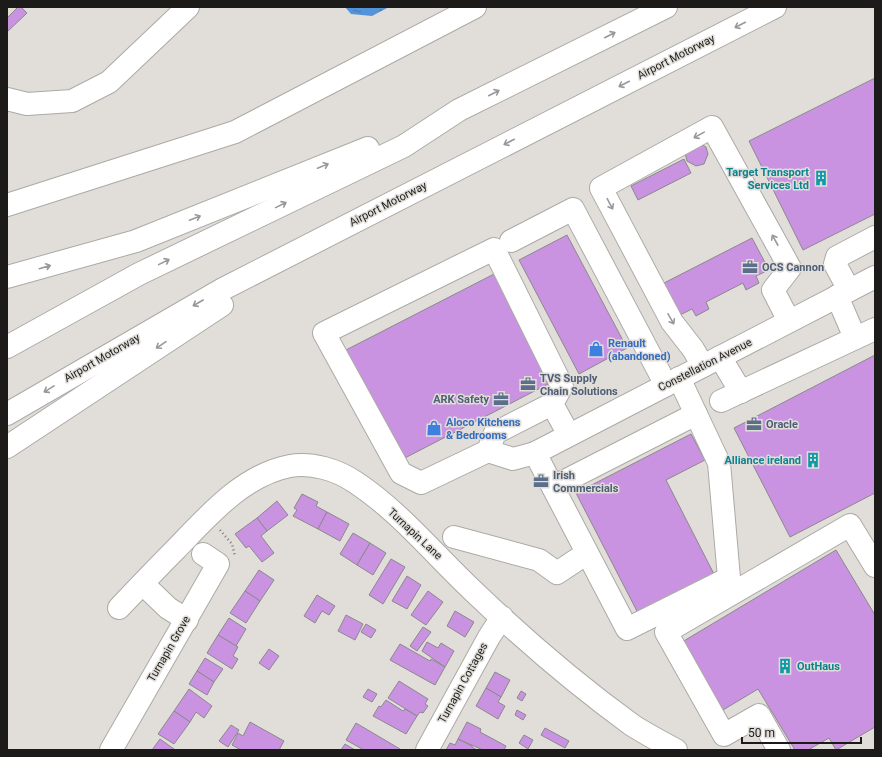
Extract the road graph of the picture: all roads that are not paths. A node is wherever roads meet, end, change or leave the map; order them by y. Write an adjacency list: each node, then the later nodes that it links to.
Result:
1 (188, 7): 5 (main road)
2 (475, 7): 8 (main road)
3 (666, 7): 6 (main road, one-way to 3)
4 (775, 7): 7 (main road, Airport Motorway, one-way to 7)
5 (7, 99)
6 (459, 110): 11 (main road, one-way to 6); 12 (main road, one-way to 6)
7 (419, 188): 25 (main road, Airport Motorway, one-way to 25); 27 (main road, one-way to 27)
8 (7, 205)
9 (875, 237): 14 (main road)
10 (511, 241): 21 (main road)
11 (139, 274): 17 (main road); 19 (main road)
12 (7, 277)
13 (875, 277): 14 (main road, Constellation Avenue)
14 (843, 293): 15 (main road, Constellation Avenue); 18 (main road)
15 (789, 321): 20 (main road, Constellation Avenue); 20 (main road, one-way to 20)
16 (875, 329): 18 (main road)
17 (7, 331)
18 (855, 338): 22 (main road)
19 (7, 347)
20 (711, 362): 21 (main road, Constellation Avenue); 22 (main road)
21 (673, 381): 26 (main road); 28 (main road, Constellation Avenue)
22 (741, 392): 23 (main road)
23 (721, 401)
24 (552, 404): 28 (main road); 30 (main road); 30 (main road)
25 (7, 414)
26 (696, 414): 33 (main road); 35 (main road)
27 (44, 424): 29 (main road); 32 (main road)
28 (569, 436): 31 (main road, Constellation Avenue)
29 (7, 447)
30 (488, 451): 31 (main road, Constellation Avenue)
31 (535, 453): 33 (main road)
32 (7, 456)
33 (553, 487): 35 (main road)
34 (454, 537): 35 (main road)
35 (588, 553)
36 (210, 559): 41 (main road, Turnapin Grove)
37 (875, 566): 45 (main road)
38 (143, 584): 39 (main road, Turnapin Lane); 40 (main road, Turnapin Lane); 41 (main road)
39 (119, 608)
40 (502, 618): 43 (main road, Turnapin Cottages); 44 (main road, Turnapin Lane)
41 (187, 620): 42 (main road, Turnapin Grove)
42 (111, 750)
43 (427, 750)
44 (676, 750)
45 (779, 750)

